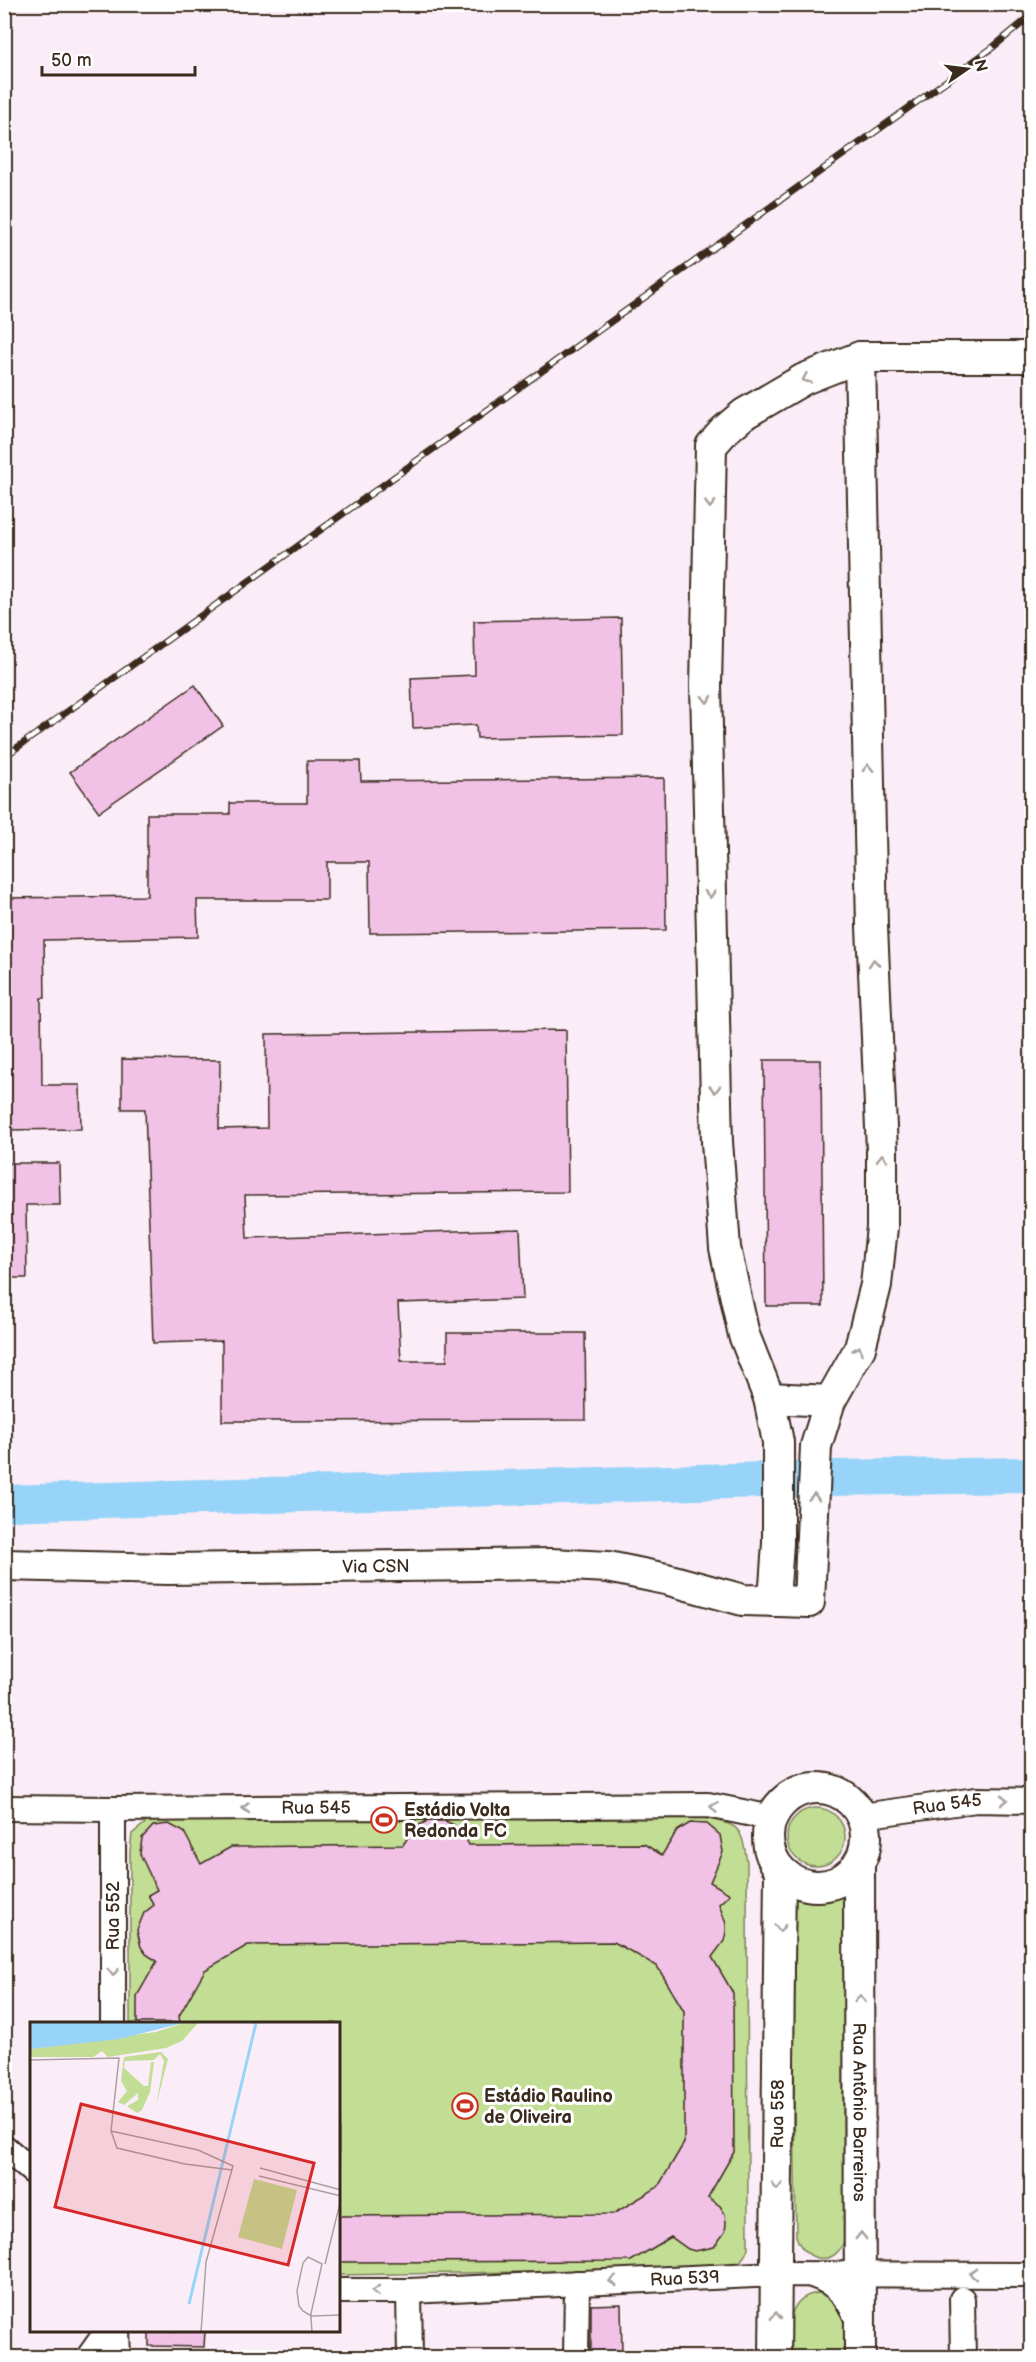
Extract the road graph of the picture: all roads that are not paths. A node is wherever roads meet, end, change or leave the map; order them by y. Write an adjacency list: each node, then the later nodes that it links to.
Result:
1 (860, 357): 2 (street); 3 (street, one-way to 3); 4 (street, one-way to 1)
2 (1032, 357)
3 (769, 1398): 4 (street); 6 (street)
4 (830, 1401): 6 (street, Via CSN, one-way to 4)
5 (4, 1565): 6 (street, Via CSN)
6 (774, 1601)
7 (1032, 1801): 10 (street, Rua 545, one-way to 7)
8 (4, 1808): 9 (street, Rua 545)
9 (113, 1809): 11 (street, Rua 545, one-way to 9); 14 (street, Rua 552, one-way to 14)
10 (862, 1816): 11 (street); 12 (street)
11 (772, 1818): 13 (street)
12 (859, 1864): 13 (street); 17 (street, Rua Antônio Barreiros, one-way to 12)
13 (780, 1870): 18 (street, Rua 558, one-way to 18)
14 (113, 2022)
15 (4, 2147): 16 (street)
16 (30, 2169)
17 (861, 2273): 19 (street, Rua 539); 20 (street, Rua 539, one-way to 17); 25 (street, Rua Antônio Barreiros)
18 (776, 2274): 19 (street, Rua 539); 21 (street, Rua 539, one-way to 21); 32 (street, Rua 558, one-way to 18)
19 (807, 2274): 25 (street)
20 (1032, 2275)
21 (577, 2283): 23 (street, Rua 539); 31 (street)
22 (340, 2291): 23 (street, Rua 539, one-way to 22)
23 (409, 2291): 30 (street)
24 (962, 2299): 34 (street)
25 (861, 2328): 33 (street, Rua Antônio Barreiros)
26 (107, 2332): 28 (street)
27 (117, 2332): 29 (street)
28 (88, 2358)
29 (118, 2358)
30 (410, 2358)
31 (576, 2358)
32 (775, 2358)
33 (860, 2358)
34 (963, 2358)

